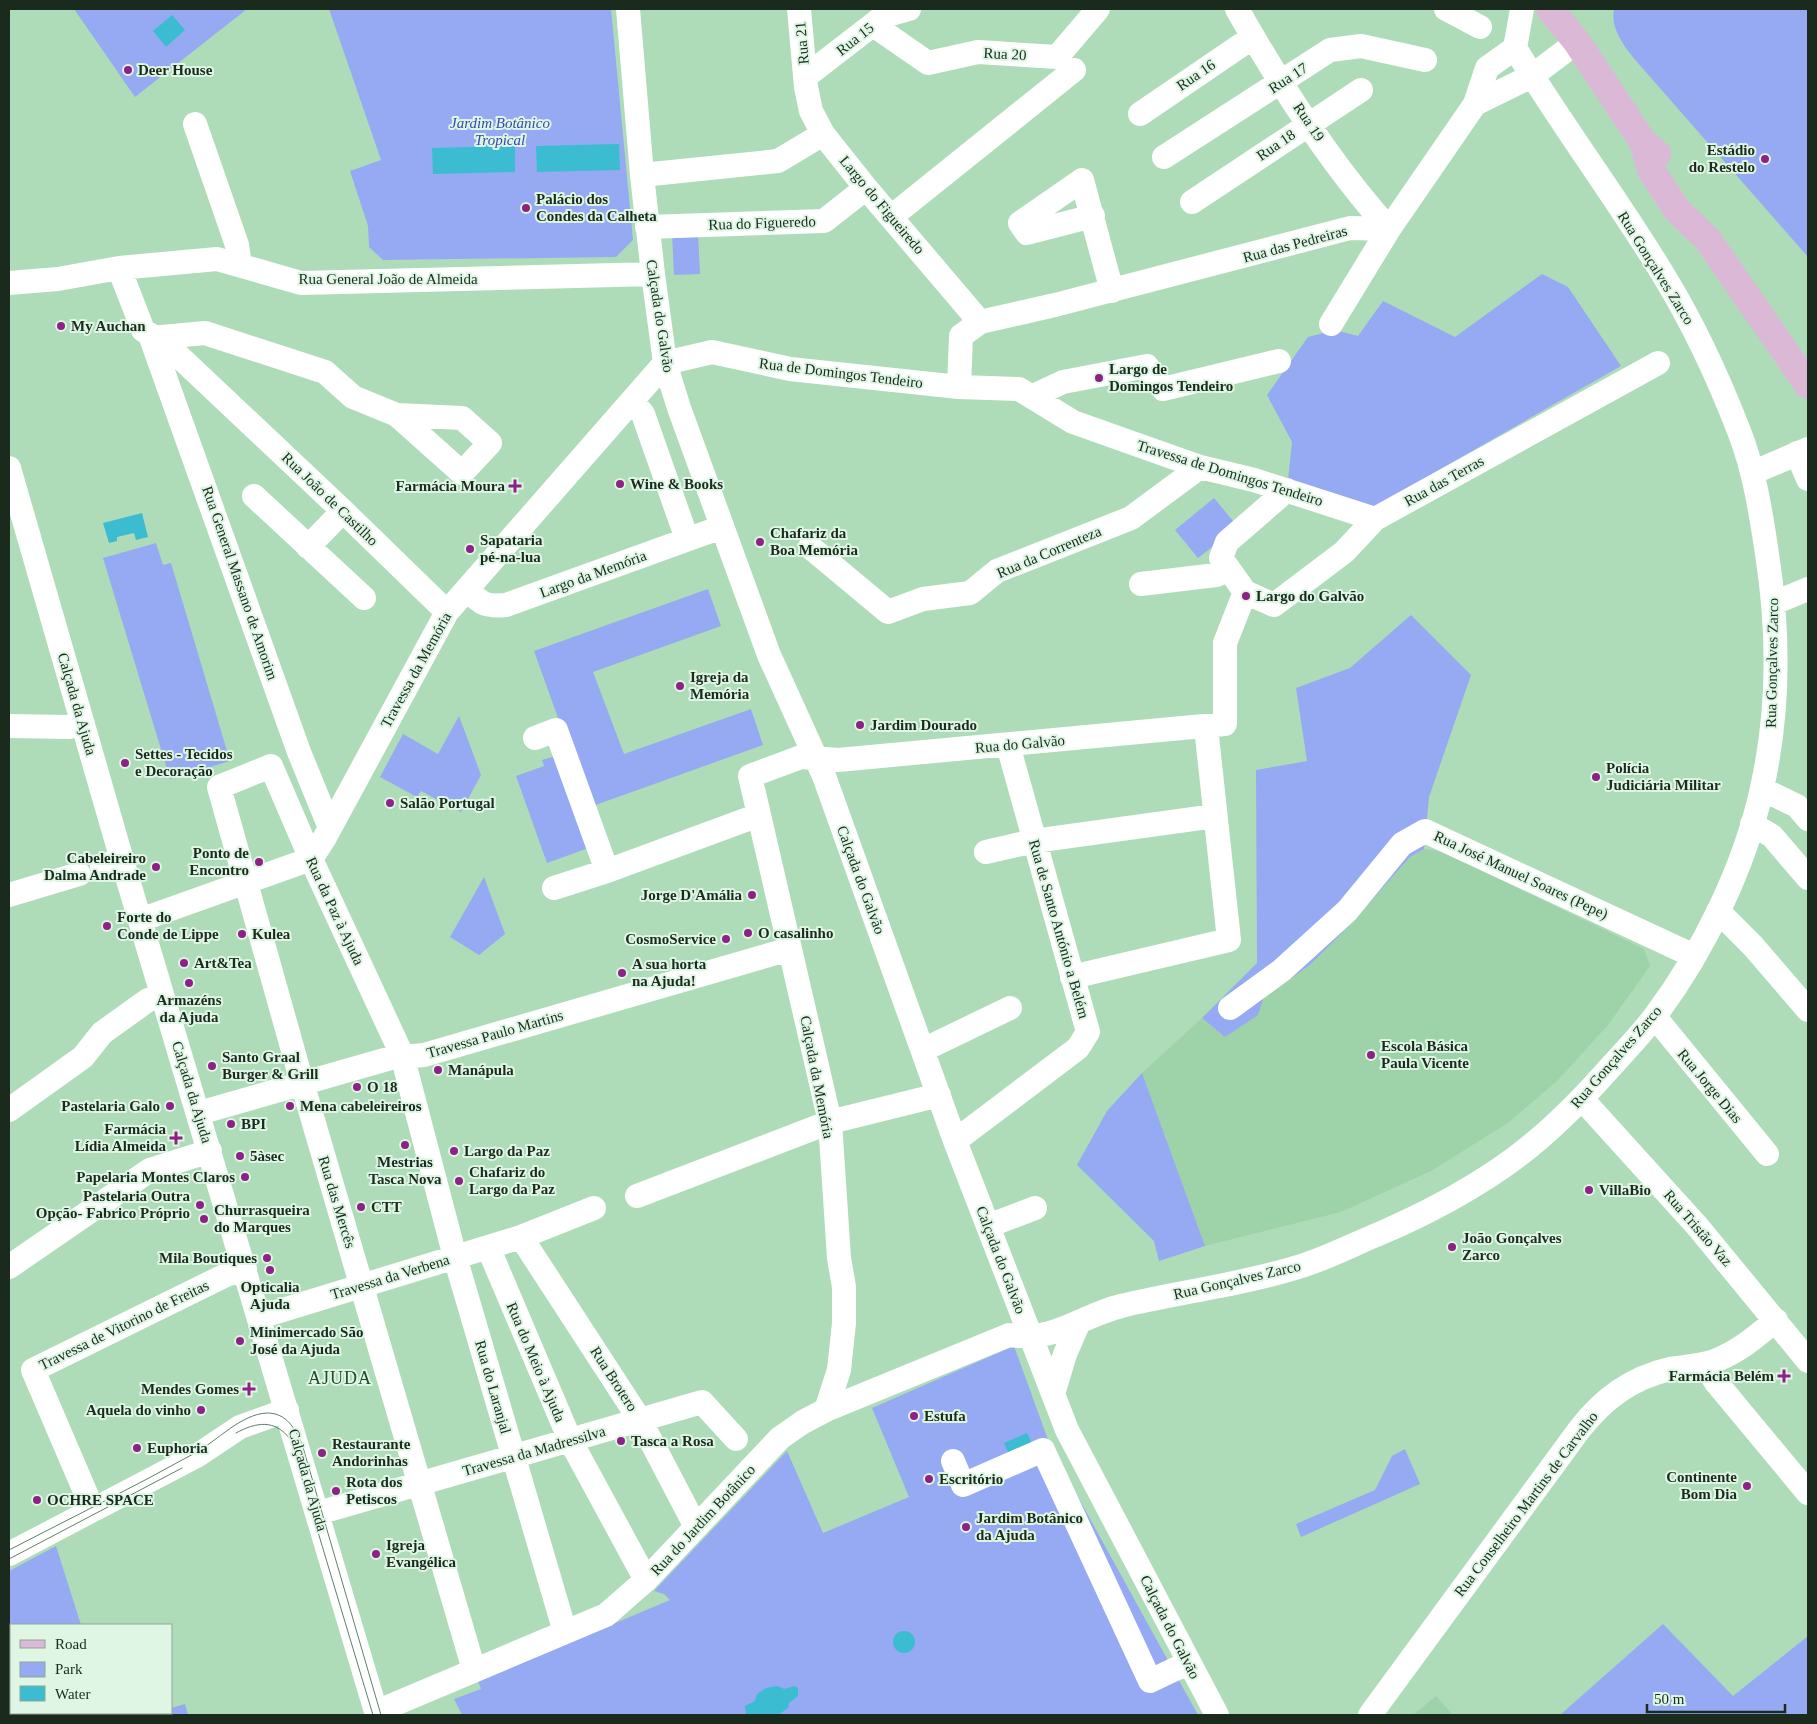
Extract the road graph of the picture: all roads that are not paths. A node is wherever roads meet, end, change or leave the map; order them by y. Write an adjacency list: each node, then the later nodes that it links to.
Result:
1 (628, 9): 27 (street, Calçada do Galvão)
2 (799, 9): 18 (street, Rua 21)
3 (909, 9): 10 (street, Rua 15)
4 (1098, 9): 10 (street, Rua 20)
5 (1237, 9): 12 (street, Rua 19)
6 (1446, 9): 11 (street)
7 (1522, 9): 14 (street)
8 (1550, 9): 13 (main road)
9 (1565, 9): 13 (main road)
10 (873, 24): 18 (street, Rua 15)
11 (1480, 27)
12 (1253, 36): 19 (street, Rua 19); 22 (street, Rua 16)
13 (1578, 42): 17 (street); 45 (main road)
14 (1515, 48): 17 (street, Rua Gonçalves Zarco); 21 (street)
15 (1425, 60): 19 (street, Rua 17)
16 (1074, 70): 31 (street)
17 (1532, 76): 21 (street); 55 (street, Rua Gonçalves Zarco)
18 (805, 77): 25 (street, Largo do Figueiredo)
19 (1282, 82): 24 (street, Rua 19); 26 (street, Rua 17)
20 (1361, 90): 24 (street, Rua 18)
21 (1475, 104): 33 (street)
22 (1140, 114)
23 (195, 124): 34 (street)
24 (1309, 124): 29 (street, Rua 18); 33 (street, Rua 19)
25 (823, 134): 27 (street); 28 (street, Largo do Figueiredo)
26 (1164, 156)
27 (642, 175): 32 (street, Calçada do Galvão)
28 (866, 188): 31 (street, Largo do Figueiredo); 32 (street, Rua do Figueredo)
29 (1192, 202)
30 (1093, 216): 38 (street)
31 (891, 217): 39 (street, Largo do Figueiredo)
32 (647, 227): 36 (street, Calçada do Galvão)
33 (1389, 229): 38 (street, Rua das Pedreiras); 40 (street)
34 (240, 265): 35 (street, Rua General João de Almeida); 36 (street, Rua General João de Almeida)
35 (119, 268): 37 (street, Rua General João de Almeida); 41 (street, Rua João de Castilho)
36 (653, 274): 43 (street, Calçada do Galvão)
37 (9, 283)
38 (1112, 291): 39 (street, Rua das Pedreiras)
39 (980, 322): 47 (street)
40 (1331, 324)
41 (151, 338): 46 (street, Rua João de Castilho); 50 (street, Rua General Massano de Amorim); 51 (street)
42 (1279, 361): 48 (street)
43 (665, 363): 47 (street, Rua de Domingos Tendeiro); 49 (street, Travessa da Memória); 61 (street, Calçada do Galvão)
44 (1658, 363): 60 (street, Rua das Terras)
45 (1808, 386)
46 (212, 387): 50 (street); 59 (street, Rua João de Castilho)
47 (959, 387): 48 (street)
48 (1034, 396): 53 (street, Travessa de Domingos Tendeiro)
49 (632, 402): 62 (street); 68 (street, Travessa da Memória)
50 (178, 409): 86 (street, Rua General Massano de Amorim)
51 (397, 415)
52 (1803, 451): 55 (street); 56 (street)
53 (1200, 467): 57 (street, Travessa de Domingos Tendeiro); 64 (street, Rua da Correnteza)
54 (9, 468): 73 (street, Calçada da Ajuda)
55 (1752, 473): 71 (street, Rua Gonçalves Zarco)
56 (1808, 479)
57 (1286, 490): 60 (street, Travessa de Domingos Tendeiro); 65 (street)
58 (254, 496): 63 (street)
59 (343, 511): 63 (street); 72 (street, Rua João de Castilho)
60 (1375, 519): 69 (street, Rua das Terras)
61 (722, 527): 62 (street, Largo da Memória); 78 (street, Calçada do Galvão)
62 (687, 539): 68 (street, Largo da Memória)
63 (308, 547): 70 (street)
64 (814, 550)
65 (1229, 569): 66 (street); 69 (street)
66 (1141, 584)
67 (1808, 589): 71 (street)
68 (467, 590): 72 (street, Travessa da Memória)
69 (1244, 592): 74 (street)
70 (364, 598)
71 (1774, 603): 81 (street, Rua Gonçalves Zarco)
72 (447, 612): 86 (street, Travessa da Memória)
73 (83, 724): 75 (street); 97 (street, Calçada da Ajuda)
74 (1216, 725): 77 (street, Rua do Galvão); 83 (street)
75 (9, 726)
76 (535, 738): 90 (street)
77 (1008, 745): 78 (street, Rua do Galvão); 87 (street, Rua de Santo António a Belém)
78 (815, 758): 80 (street, Rua do Galvão); 106 (street, Calçada do Galvão)
79 (271, 766): 89 (street, Rua da Paz à Ajuda); 93 (street, Rua das Mercês)
80 (750, 776): 82 (street, Calçada da Memória)
81 (1762, 789): 84 (street); 85 (street, Rua Gonçalves Zarco)
82 (759, 815): 90 (street); 98 (street, Calçada da Memória)
83 (1215, 816): 87 (street); 100 (street)
84 (1808, 820)
85 (1752, 824): 92 (street); 96 (street, Rua Gonçalves Zarco)
86 (330, 828): 89 (street, Travessa da Memória)
87 (1034, 841): 88 (street); 100 (street, Rua de Santo António a Belém)
88 (986, 852)
89 (311, 859): 93 (street); 107 (street, Rua da Paz à Ajuda)
90 (607, 871): 94 (street)
91 (79, 874): 95 (street)
92 (1808, 878)
93 (245, 882): 97 (street); 108 (street, Rua das Mercês)
94 (554, 888)
95 (9, 895)
96 (1718, 911): 99 (street, Rua Gonçalves Zarco); 104 (street)
97 (140, 920): 101 (street, Calçada da Ajuda)
98 (790, 949): 107 (street, Travessa Paulo Martins); 113 (street, Calçada da Memória)
99 (1694, 956): 103 (street, Rua José Manuel Soares (Pepe)); 105 (street, Rua Gonçalves Zarco)
100 (1072, 977): 114 (street, Rua de Santo António a Belém)
101 (162, 996): 111 (street); 112 (street, Calçada da Ajuda)
102 (1010, 1008): 106 (street)
103 (1230, 1008)
104 (1808, 1010)
105 (1654, 1017): 110 (street, Rua Gonçalves Zarco); 116 (street, Rua Jorge Dias)
106 (923, 1050): 109 (street, Calçada do Galvão)
107 (402, 1056): 108 (street, Travessa Paulo Martins); 123 (street)
108 (302, 1084): 112 (street, Travessa Paulo Martins); 126 (street, Rua das Mercês)
109 (939, 1095): 113 (street); 114 (street, Calçada do Galvão)
110 (1582, 1099): 128 (street, Rua Tristão Vaz); 129 (street, Rua Gonçalves Zarco)
111 (9, 1110)
112 (199, 1113): 115 (street, Calçada da Ajuda)
113 (830, 1122): 117 (street); 135 (street, Calçada da Memória)
114 (956, 1141): 120 (street, Calçada do Galvão)
115 (210, 1151): 124 (street); 125 (street, Calçada da Ajuda)
116 (1767, 1154)
117 (638, 1196)
118 (594, 1208): 121 (street, Travessa da Verbena)
119 (1035, 1208): 120 (street)
120 (988, 1226): 130 (street, Calçada do Galvão)
121 (521, 1237): 122 (street, Travessa da Verbena); 136 (street, Rua Brotero)
122 (488, 1247): 123 (street, Travessa da Verbena); 138 (street, Rua do Meio à Ajuda)
123 (455, 1257): 126 (street, Travessa da Verbena); 139 (street, Rua do Laranjal)
124 (9, 1268)
125 (245, 1269): 127 (street, Calçada da Ajuda); 143 (street, Travessa de Vitorino de Freitas)
126 (362, 1285): 127 (street, Travessa da Verbena); 141 (street, Rua das Mercês)
127 (260, 1317): 134 (street, Calçada da Ajuda)
128 (1776, 1320): 131 (street, Rua Tristão Vaz); 132 (street, Rua Conselheiro Martins de Carvalho)
129 (1079, 1322): 130 (street, Rua Gonçalves Zarco); 133 (street)
130 (1030, 1338): 133 (street, Calçada do Galvão); 135 (street, Rua do Jardim Botânico)
131 (1808, 1361)
132 (1705, 1364): 142 (street); 153 (street, Rua Conselheiro Martins de Carvalho)
133 (1053, 1394): 149 (street, Calçada do Galvão)
134 (287, 1410): 143 (street); 144 (street, Calçada da Ajuda)
135 (826, 1410): 145 (street, Rua do Jardim Botânico)
136 (640, 1420): 137 (street, Travessa da Madressilva); 138 (street, Travessa da Madressilva); 145 (street, Rua Brotero)
137 (736, 1439)
138 (570, 1440): 139 (street, Travessa da Madressilva); 147 (street, Rua do Meio à Ajuda)
139 (514, 1456): 141 (street, Travessa da Madressilva); 148 (street, Rua do Laranjal)
140 (953, 1462): 149 (street)
141 (420, 1483): 144 (street, Travessa da Madressilva); 150 (street, Rua das Mercês)
142 (1808, 1493)
143 (93, 1510): 146 (street)
144 (318, 1513): 151 (street, Calçada da Ajuda)
145 (696, 1527): 147 (street, Rua do Jardim Botânico)
146 (9, 1554)
147 (646, 1580): 148 (street, Rua do Jardim Botânico)
148 (565, 1632): 150 (street, Rua do Jardim Botânico)
149 (1188, 1663): 152 (street, Calçada do Galvão)
150 (474, 1670): 151 (street, Rua do Jardim Botânico)
151 (376, 1714)
152 (1217, 1715)
153 (1370, 1715)

